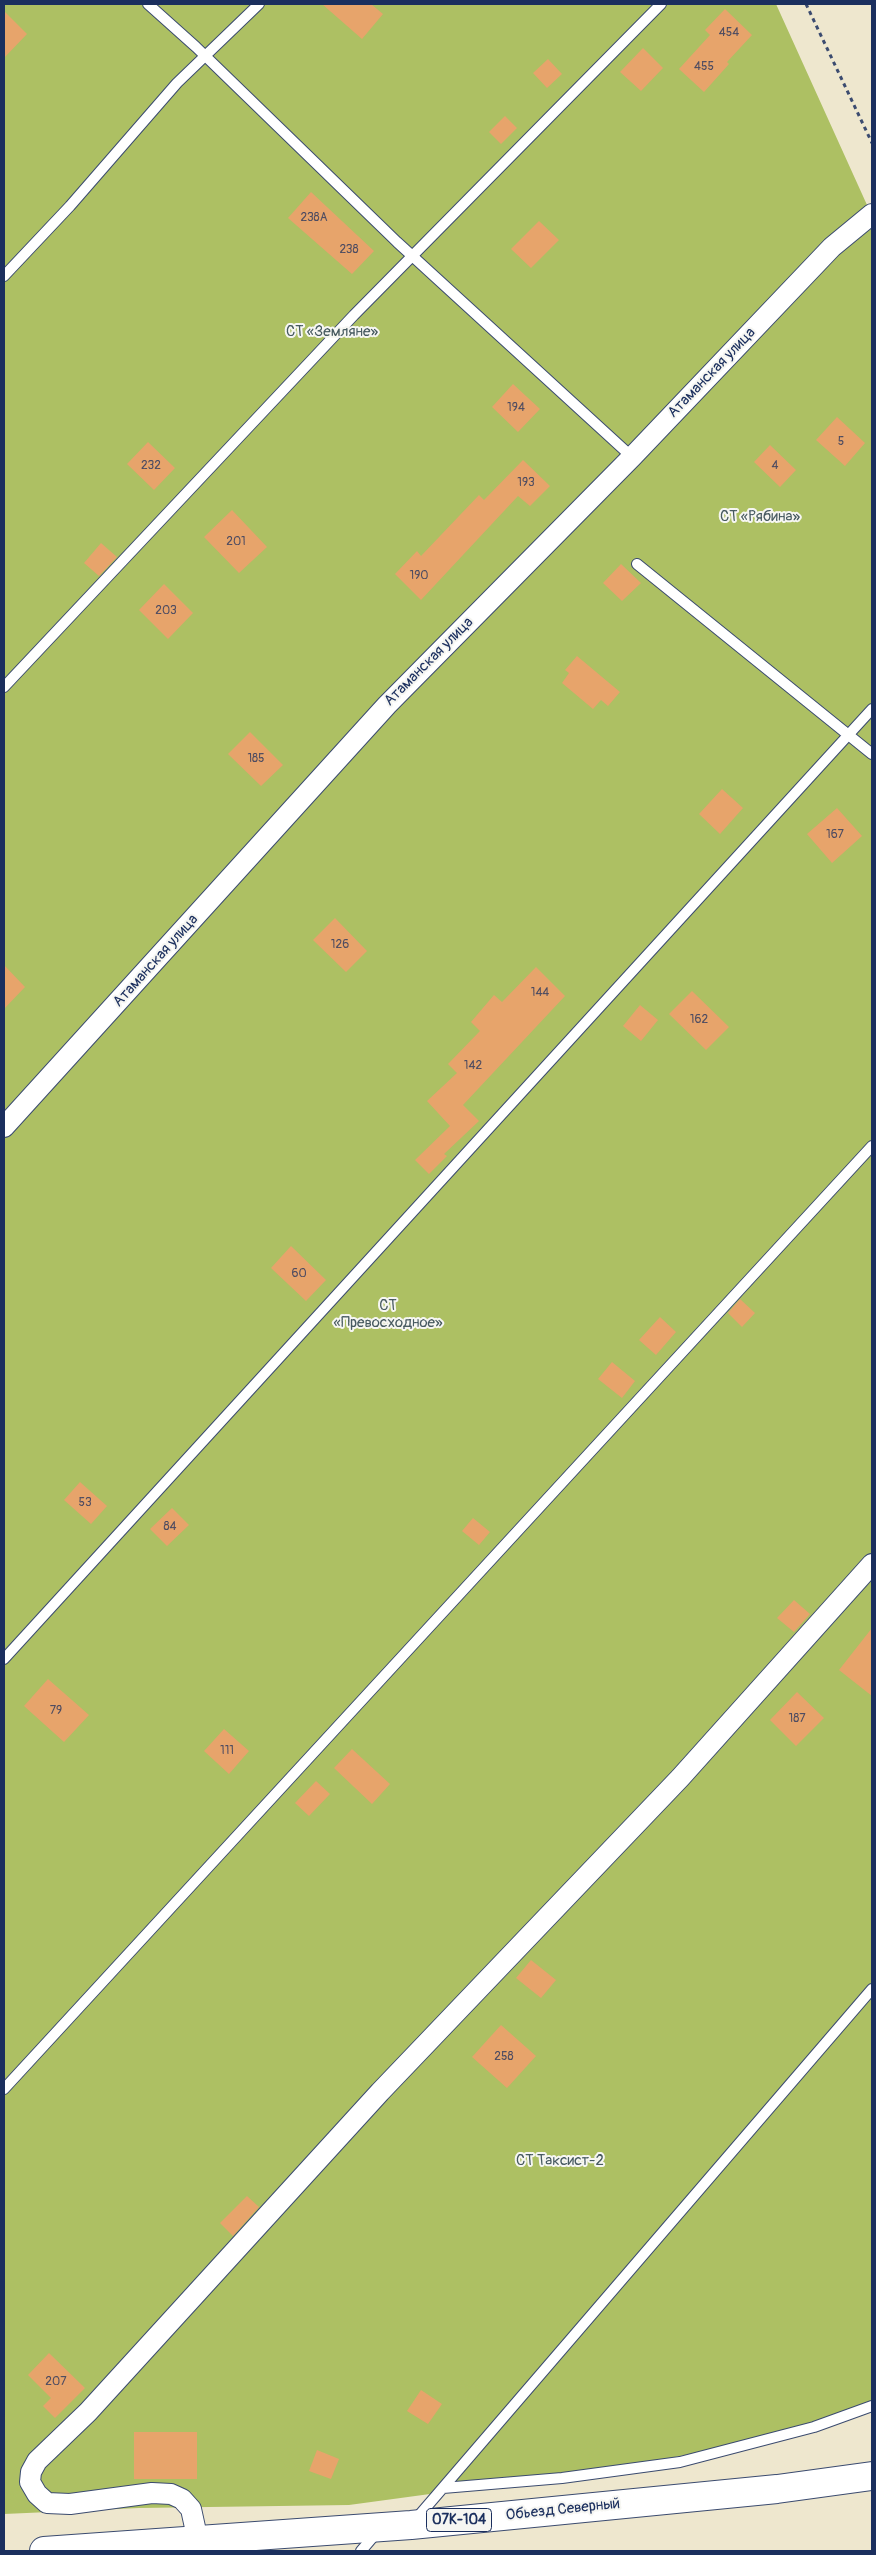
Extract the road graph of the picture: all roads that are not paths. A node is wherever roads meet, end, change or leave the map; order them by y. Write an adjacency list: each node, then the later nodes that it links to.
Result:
1 (148, 4): 4 (lane)
2 (260, 4): 4 (lane)
3 (661, 4): 9 (lane)
4 (204, 56): 6 (lane); 7 (lane)
5 (872, 214): 7 (street, Атаманская улица)
6 (4, 276)
7 (632, 457): 13 (street, Атаманская улица)
8 (637, 564): 11 (lane)
9 (4, 687)
10 (872, 709): 11 (lane)
11 (848, 735): 12 (lane); 16 (lane)
12 (872, 754)
13 (4, 1127)
14 (872, 1146): 18 (lane)
15 (872, 1564): 24 (street)
16 (4, 1659)
17 (872, 1989): 21 (lane)
18 (4, 2089)
19 (872, 2406): 21 (lane)
20 (872, 2476): 22 (highway, Обьезд Северный / 07К-104)
21 (443, 2488): 22 (lane)
22 (411, 2525): 23 (highway, Обьезд Северный / 07К-104)
23 (382, 2527): 24 (highway, Обьезд Северный / 07К-104); 26 (lane)
24 (198, 2541): 25 (highway, Обьезд Северный / 07К-104)
25 (44, 2551)
26 (361, 2551)

